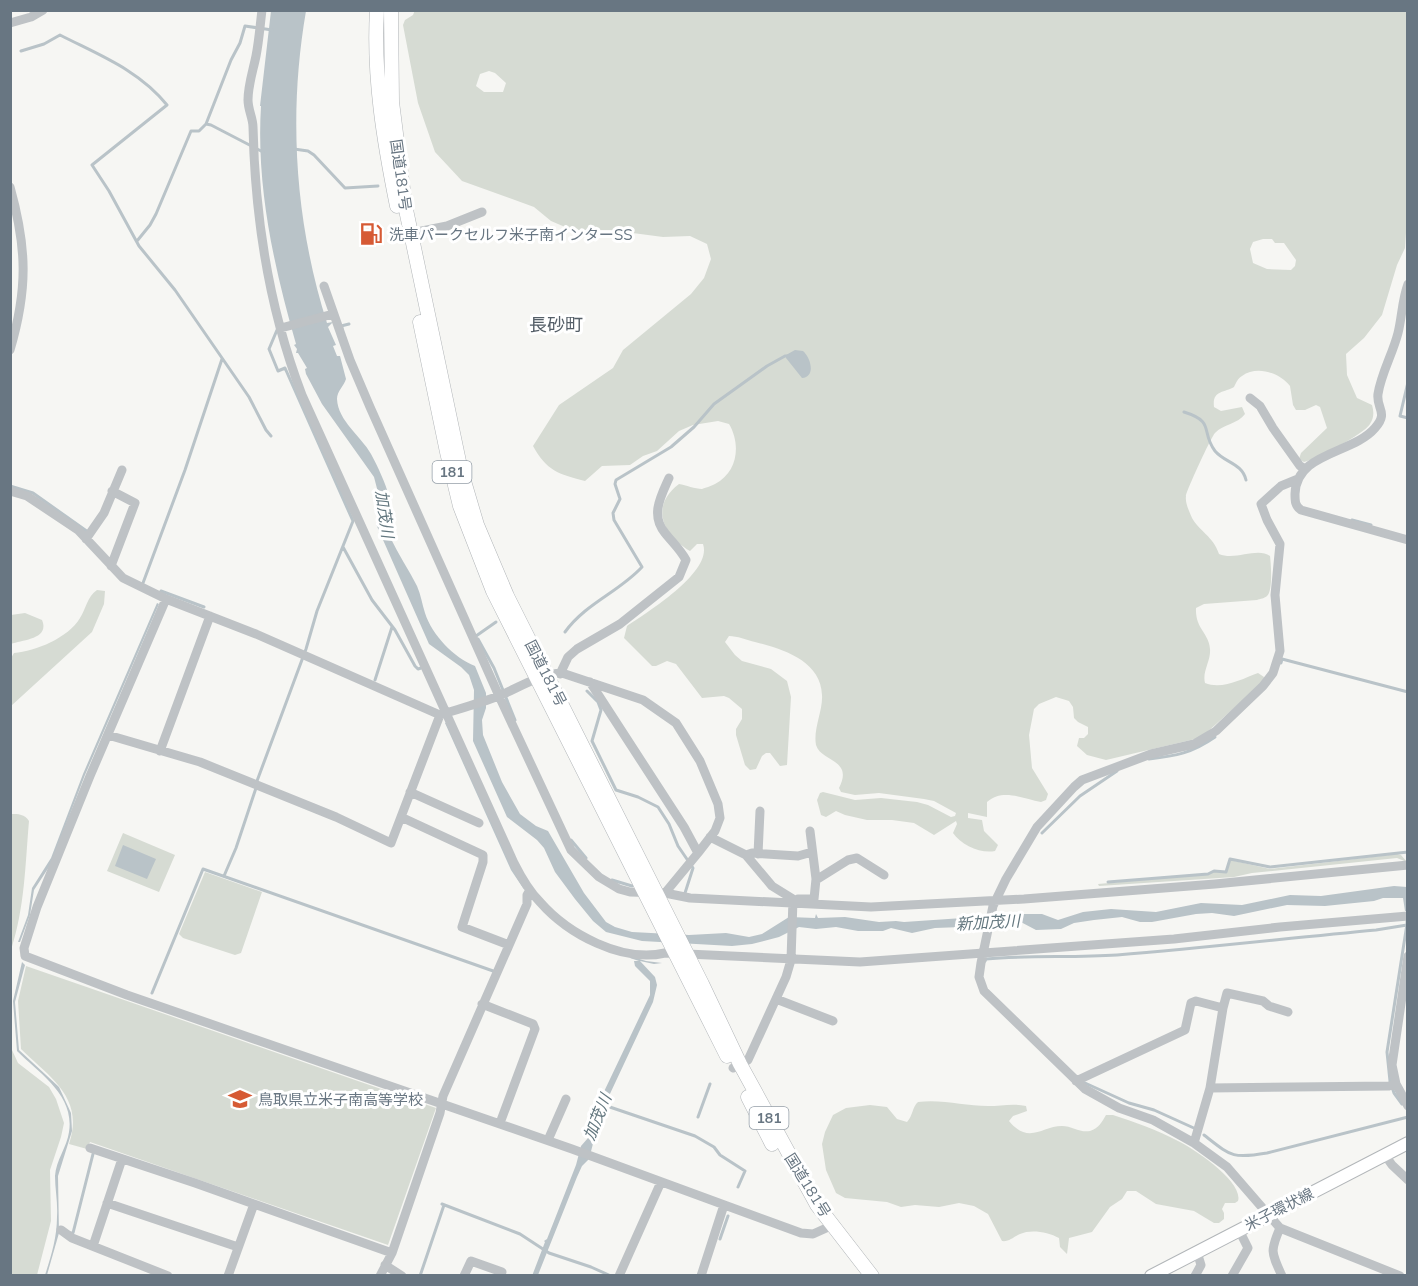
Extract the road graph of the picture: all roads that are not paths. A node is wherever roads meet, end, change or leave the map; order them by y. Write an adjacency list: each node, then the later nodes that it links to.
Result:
1 (43, 10): 5 (street)
2 (262, 10): 12 (street)
3 (376, 10): 8 (highway, 国道181号 / 181)
4 (391, 10): 8 (highway, 国道181号 / 181)
5 (10, 23)
6 (10, 187): 13 (street)
7 (482, 212): 8 (street)
8 (407, 234): 26 (highway, 国道181号 / 181)
9 (1407, 284): 15 (street)
10 (324, 286): 11 (street)
11 (329, 315): 12 (street); 28 (street)
12 (284, 327): 29 (street)
13 (10, 350)
14 (1250, 398): 15 (street)
15 (1304, 468): 18 (street)
16 (122, 470): 20 (street)
17 (669, 478): 26 (street)
18 (1298, 479): 22 (street); 47 (street)
19 (10, 491): 21 (street)
20 (112, 491): 21 (street); 23 (street)
21 (86, 539): 23 (street)
22 (1407, 540)
23 (111, 566): 24 (street)
24 (166, 599): 25 (street); 30 (street)
25 (210, 616): 29 (street); 31 (street)
26 (548, 676): 27 (street); 28 (street); 46 (highway, 国道181号 / 181)
27 (590, 682): 37 (street); 39 (street)
28 (498, 696): 29 (street); 46 (street)
29 (446, 713): 32 (street); 45 (street)
30 (108, 735): 31 (street); 66 (street)
31 (160, 751): 34 (street)
32 (410, 792): 34 (street); 35 (street)
33 (760, 811): 40 (street)
34 (401, 817): 50 (street)
35 (479, 823)
36 (810, 831): 38 (street)
37 (710, 837): 39 (street); 41 (street)
38 (812, 852): 40 (street); 44 (street)
39 (698, 853): 46 (street)
40 (758, 854): 41 (street)
41 (746, 855): 48 (street)
42 (1407, 865): 47 (street)
43 (884, 875): 44 (street)
44 (816, 880): 48 (street)
45 (530, 890): 50 (street); 52 (street)
46 (654, 892): 48 (street); 52 (highway, 国道181号 / 181)
47 (995, 903): 48 (street); 51 (street)
48 (793, 904): 54 (street)
49 (1407, 916): 51 (street)
50 (509, 945): 56 (street)
51 (984, 950): 54 (street); 62 (street)
52 (679, 951): 54 (street); 61 (highway, 国道181号 / 181)
53 (1407, 956): 57 (street)
54 (791, 958): 55 (street)
55 (776, 999): 60 (street); 61 (street)
56 (482, 1004): 66 (street); 68 (street)
57 (1403, 1005): 63 (street)
58 (1223, 1008): 59 (street); 62 (street); 64 (street)
59 (1288, 1012)
60 (833, 1021)
61 (736, 1066): 81 (highway, 国道181号 / 181)
62 (1076, 1081): 70 (street)
63 (1396, 1084): 64 (street); 67 (street)
64 (1210, 1088): 70 (street)
65 (566, 1099): 69 (street)
66 (442, 1103): 68 (street); 88 (street)
67 (1407, 1107)
68 (500, 1123): 69 (street)
69 (548, 1140): 76 (street)
70 (1194, 1143): 80 (street)
71 (1407, 1143): 73 (main road, 米子環状線)
72 (90, 1148): 74 (street)
73 (1385, 1155): 75 (street); 80 (main road, 米子環状線)
74 (122, 1159): 77 (street); 78 (street)
75 (1407, 1180)
76 (661, 1182): 79 (street); 96 (street)
77 (107, 1203): 85 (street); 86 (street)
78 (254, 1204): 86 (street); 88 (street)
79 (724, 1205): 81 (street); 97 (street)
80 (1268, 1215): 82 (street); 84 (main road, 米子環状線)
81 (830, 1227): 98 (highway, 国道181号 / 181); 99 (highway, 国道181号 / 181)
82 (1280, 1228): 103 (street); 104 (street)
83 (62, 1230): 85 (street)
84 (1239, 1230): 87 (main road, 米子環状線); 102 (street)
85 (93, 1246): 91 (street)
86 (238, 1247): 92 (street)
87 (1197, 1252): 100 (main road, 米子環状線); 101 (street)
88 (392, 1253): 89 (street)
89 (386, 1265): 93 (street); 94 (street)
90 (502, 1272): 95 (street)
91 (168, 1275)
92 (228, 1275)
93 (380, 1275)
94 (402, 1275)
95 (464, 1275)
96 (619, 1275)
97 (701, 1275)
98 (860, 1275)
99 (872, 1275)
100 (1151, 1275)
101 (1195, 1275)
102 (1232, 1275)
103 (1282, 1275)
104 (1400, 1275)

